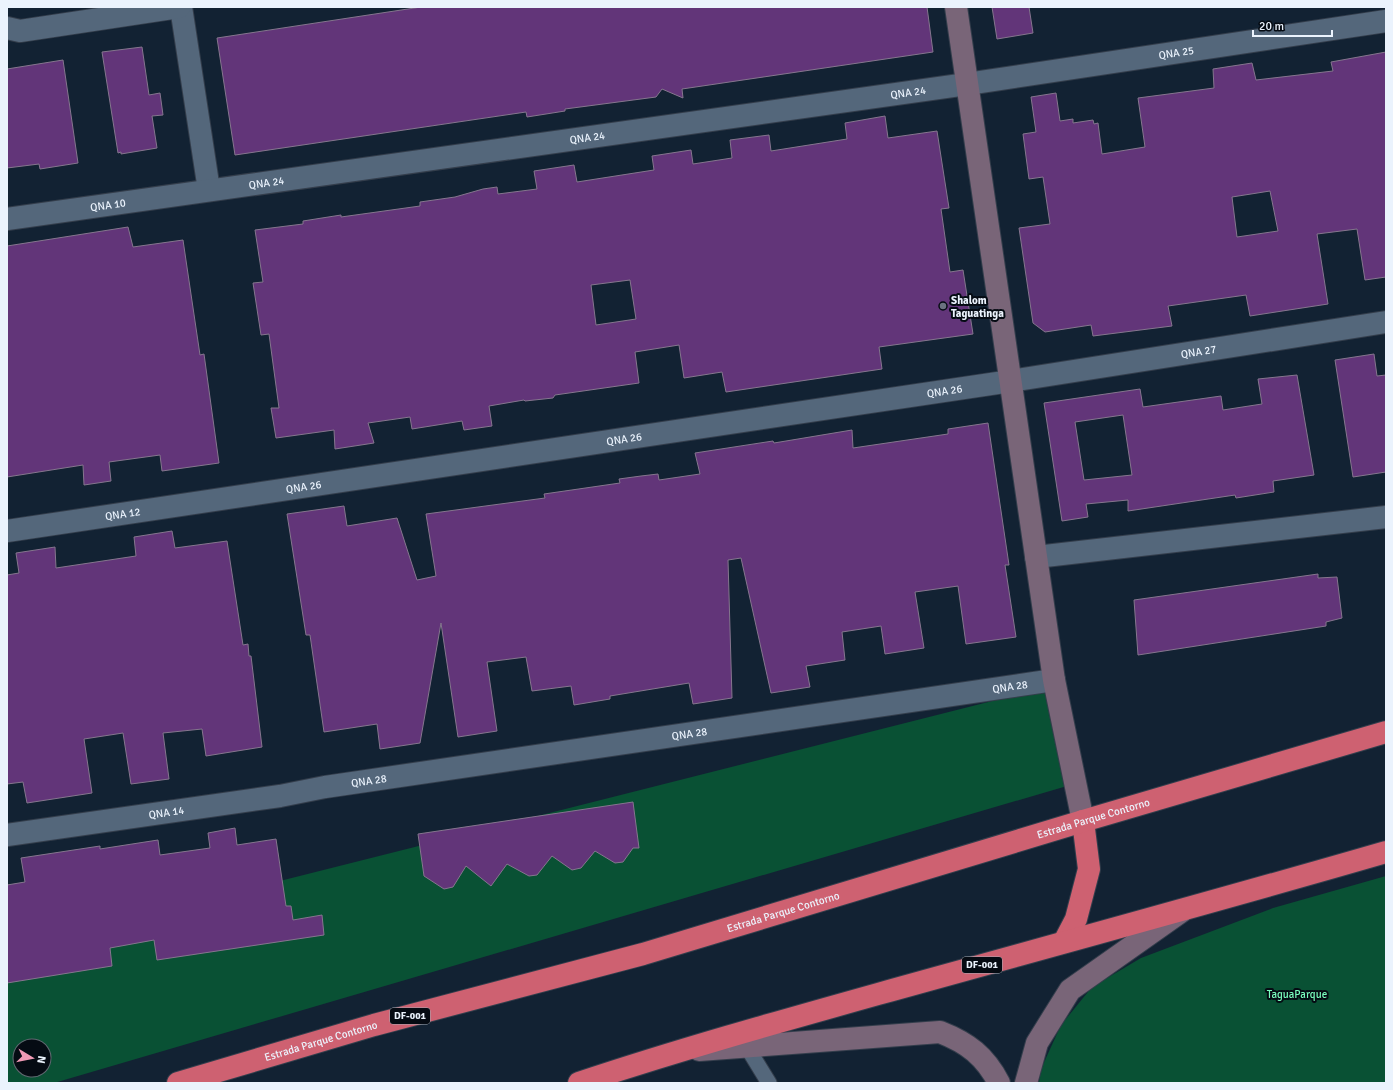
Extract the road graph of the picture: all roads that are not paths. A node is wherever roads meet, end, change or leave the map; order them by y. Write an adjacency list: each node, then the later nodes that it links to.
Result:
1 (180, 7): 4 (street); 6 (street)
2 (956, 7): 5 (street)
3 (1386, 21): 5 (street, QNA 25)
4 (7, 28)
5 (967, 84): 6 (street, QNA 24); 9 (street)
6 (208, 190): 7 (street, QNA 10)
7 (7, 219)
8 (1386, 322): 9 (street, QNA 27)
9 (1011, 381): 10 (street, QNA 26); 13 (street)
10 (238, 496): 12 (street, QNA 12)
11 (1386, 517): 13 (street)
12 (7, 531)
13 (1036, 558): 14 (street)
14 (1054, 680): 16 (street, QNA 28); 17 (street)
15 (1386, 732): 17 (highway, Estrada Parque Contorno / DF-001)
16 (325, 787): 18 (street, QNA 14)
17 (1083, 821): 21 (highway); 24 (highway, Estrada Parque Contorno / DF-001)
18 (7, 834)
19 (1386, 852): 20 (highway, DF-001)
20 (1182, 911): 21 (highway, DF-001); 28 (street)
21 (1064, 942): 23 (highway, DF-001)
22 (746, 1047): 23 (street); 26 (lane); 27 (street)
23 (674, 1052): 25 (highway, DF-001)
24 (178, 1083)
25 (579, 1083)
26 (768, 1083)
27 (1000, 1083)
28 (1026, 1083)

